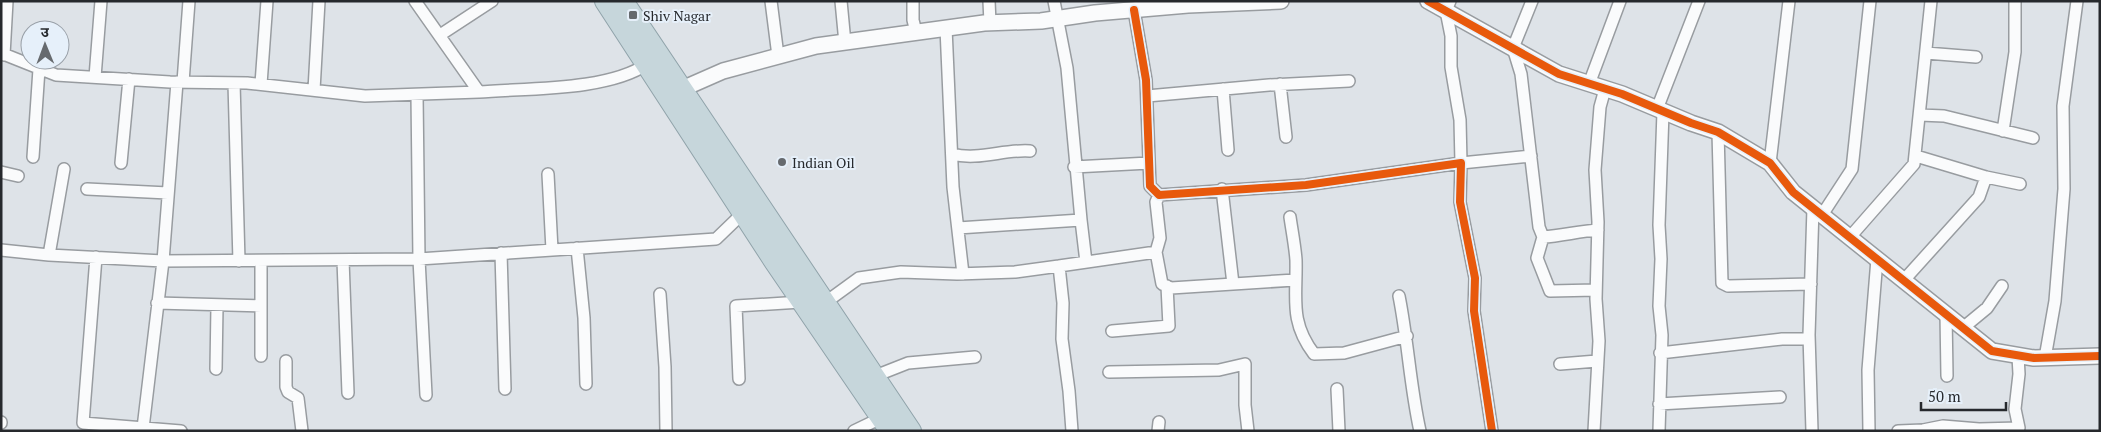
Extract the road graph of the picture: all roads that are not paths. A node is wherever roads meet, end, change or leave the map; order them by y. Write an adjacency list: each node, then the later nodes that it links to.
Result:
1 (7, 1): 36 (street)
2 (101, 1): 43 (street)
3 (189, 1): 46 (street)
4 (267, 1): 48 (street)
5 (318, 1): 54 (street)
6 (415, 1): 32 (street)
7 (492, 1): 32 (street)
8 (605, 1): 40 (highway)
9 (623, 1): 51 (highway)
10 (772, 1): 37 (street)
11 (841, 1): 33 (street)
12 (913, 1): 31 (street)
13 (989, 1): 29 (street)
14 (1054, 1): 28 (street)
15 (1281, 1): 25 (street)
16 (1428, 1): 26 (street)
17 (1532, 1): 34 (street)
18 (1620, 1): 50 (street)
19 (1699, 1): 58 (street)
20 (1789, 1): 73 (street)
21 (1870, 1): 85 (street)
22 (1931, 1): 35 (street)
23 (2015, 1): 60 (street)
24 (2077, 1): 133 (street)
25 (1152, 5): 27 (street)
26 (1448, 6): 34 (street); 72 (street)
27 (1134, 10): 28 (street); 57 (street)
28 (1057, 19): 29 (street); 74 (street)
29 (990, 23): 30 (street)
30 (946, 28): 31 (street); 66 (street)
31 (916, 32): 33 (street)
32 (440, 35): 55 (street)
33 (845, 43): 37 (street)
34 (1513, 48): 50 (street); 68 (street)
35 (1926, 52): 38 (street); 59 (street)
36 (3, 54): 39 (street)
37 (778, 56): 51 (street)
38 (1976, 57)
39 (20, 61)
40 (647, 64): 55 (street); 86 (highway)
41 (39, 70): 67 (street)
42 (42, 70): 43 (street)
43 (95, 77): 44 (street)
44 (129, 79): 46 (street); 70 (street)
45 (1349, 81): 49 (street)
46 (180, 82): 47 (street); 83 (street)
47 (234, 83): 48 (street); 104 (street)
48 (261, 84): 54 (street)
49 (1280, 84): 52 (street); 62 (street)
50 (1589, 84): 53 (street)
51 (682, 89): 119 (highway)
52 (1223, 89): 57 (street); 64 (street)
53 (1605, 89): 58 (street); 90 (street)
54 (314, 90): 56 (street)
55 (479, 92): 56 (street)
56 (417, 95): 100 (street)
57 (1147, 96): 71 (street)
58 (1660, 110): 61 (street); 128 (street)
59 (1920, 115): 60 (street); 69 (street)
60 (2003, 131): 63 (street)
61 (1718, 132): 73 (street); 112 (street)
62 (1286, 137)
63 (2033, 138)
64 (1228, 150)
65 (1030, 151): 66 (street)
66 (952, 154): 89 (street)
67 (33, 156)
68 (1531, 156): 72 (street); 91 (street)
69 (1916, 156): 79 (street); 92 (street)
70 (122, 163)
71 (1150, 163): 74 (street); 84 (street)
72 (1461, 163): 82 (street); 161 (street)
73 (1770, 163): 85 (street)
74 (1074, 167): 88 (street)
75 (64, 169): 98 (street)
76 (1, 172): 78 (street)
77 (548, 174): 95 (street)
78 (18, 176)
79 (1986, 178): 80 (street); 110 (street)
80 (2020, 184)
81 (87, 189): 83 (street)
82 (1222, 190): 84 (street); 111 (street)
83 (168, 193): 103 (street)
84 (1159, 195): 96 (street)
85 (1817, 212): 92 (street); 112 (street)
86 (743, 213): 93 (street); 118 (highway)
87 (1290, 217): 109 (street)
88 (1080, 220): 89 (street); 106 (street)
89 (958, 228): 108 (street)
90 (1598, 230): 91 (street); 115 (street)
91 (1543, 237): 115 (street)
92 (1850, 237): 101 (street)
93 (577, 248): 95 (street); 142 (street)
94 (1, 250): 98 (street)
95 (552, 250): 97 (street)
96 (1156, 252): 106 (street); 113 (street)
97 (501, 253): 100 (street); 143 (street)
98 (49, 255): 99 (street)
99 (96, 257): 103 (street); 150 (street)
100 (419, 259): 102 (street); 146 (street)
101 (1877, 259): 110 (street); 165 (street)
102 (343, 260): 105 (street); 145 (street)
103 (162, 261): 104 (street); 120 (street)
104 (239, 261): 105 (street)
105 (262, 261): 122 (street)
106 (1086, 262): 107 (street)
107 (1059, 266): 108 (street); 157 (street)
108 (962, 274): 119 (street)
109 (1295, 280): 111 (street); 126 (street)
110 (1904, 280): 123 (street)
111 (1232, 284): 113 (street)
112 (1811, 284): 127 (street)
113 (1167, 286): 125 (street)
114 (2002, 286): 124 (street)
115 (1596, 290): 135 (street)
116 (660, 294): 154 (street)
117 (1398, 296): 126 (street)
118 (801, 302): 141 (street); 149 (highway)
119 (826, 302): 139 (highway)
120 (157, 303): 121 (street); 151 (street)
121 (217, 306): 122 (street); 137 (street)
122 (260, 306): 129 (street)
123 (1946, 314): 124 (street); 140 (street)
124 (1964, 327): 130 (street)
125 (1112, 331)
126 (1406, 336): 160 (street)
127 (1809, 339): 128 (street); 164 (street)
128 (1660, 353): 148 (street)
129 (261, 356)
130 (2018, 356): 133 (street); 166 (street)
131 (2100, 356): 133 (street)
132 (975, 357): 139 (street)
133 (2045, 358)
134 (286, 361): 153 (street)
135 (1597, 361): 136 (street); 162 (street)
136 (1560, 364)
137 (216, 369)
138 (1109, 372): 158 (street)
139 (875, 376): 156 (highway)
140 (1947, 376)
141 (738, 379)
142 (586, 384)
143 (505, 389)
144 (1337, 389): 159 (street)
145 (348, 393)
146 (426, 395)
147 (1780, 397): 148 (street)
148 (1659, 404): 163 (street)
149 (885, 424): 155 (street)
150 (82, 427): 151 (street)
151 (136, 429): 152 (street)
152 (181, 431)
153 (302, 431)
154 (666, 431)
155 (854, 431)
156 (911, 431)
157 (1072, 431)
158 (1248, 431)
159 (1339, 431)
160 (1420, 431)
161 (1492, 431)
162 (1594, 431)
163 (1659, 431)
164 (1812, 431)
165 (1869, 431)
166 (1898, 431)

